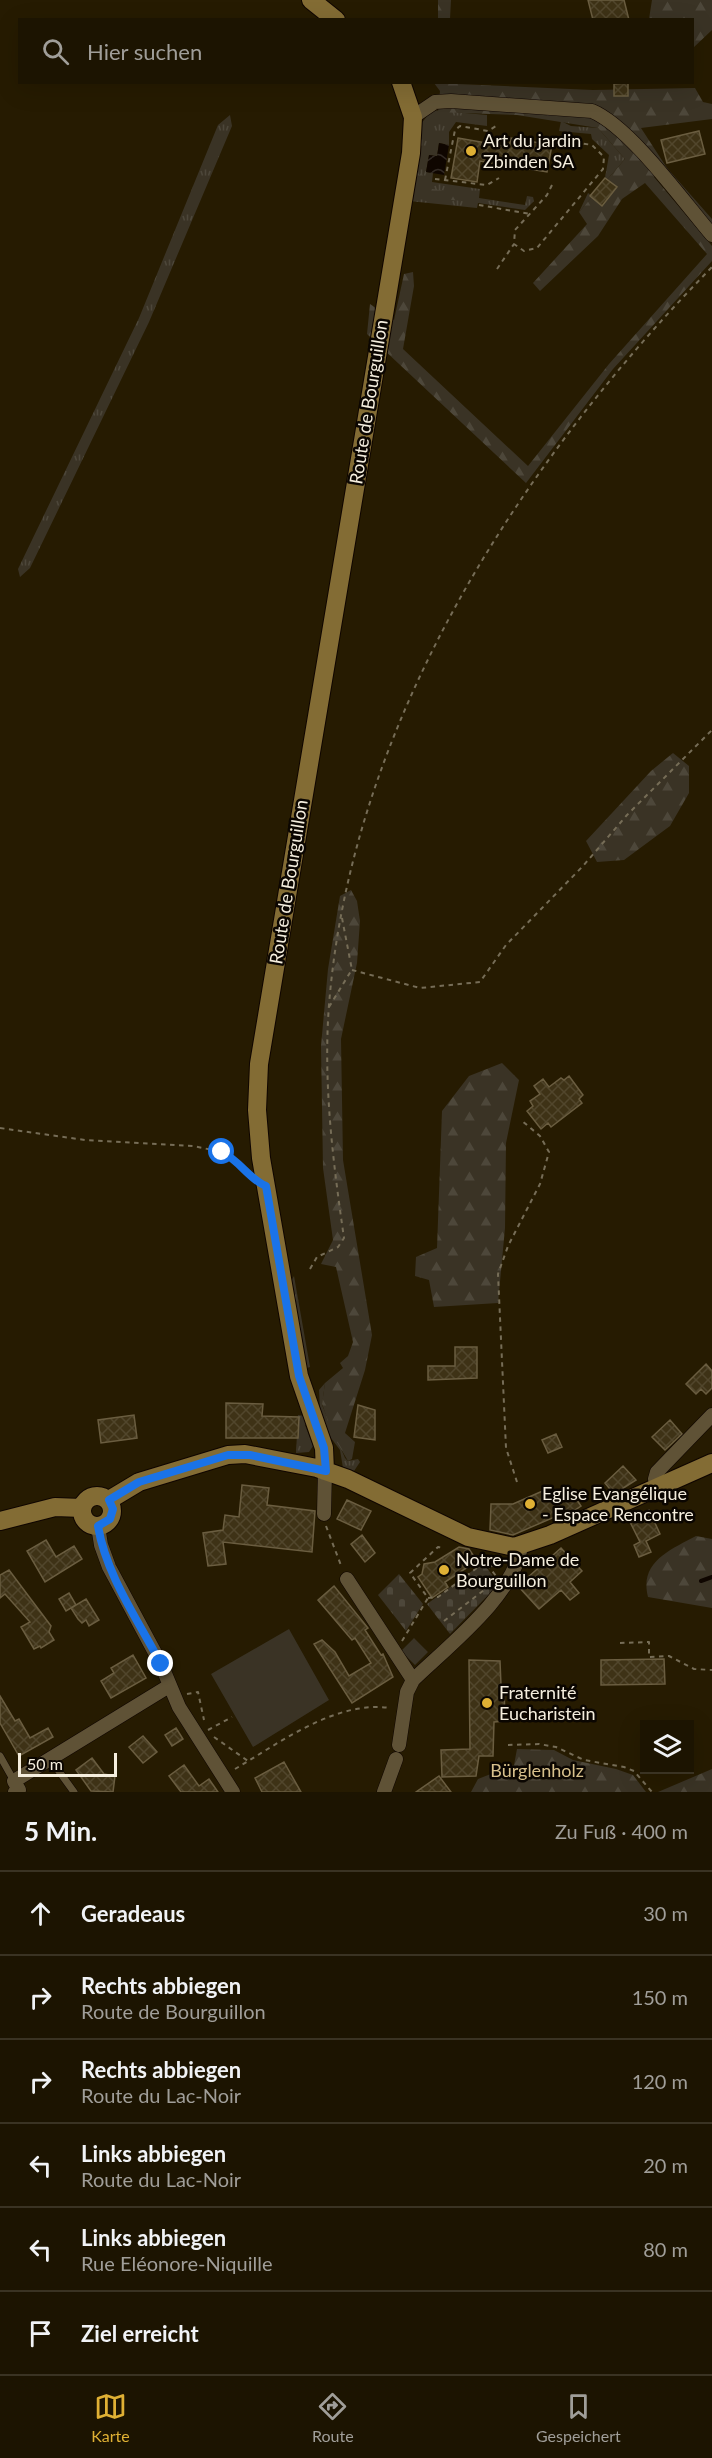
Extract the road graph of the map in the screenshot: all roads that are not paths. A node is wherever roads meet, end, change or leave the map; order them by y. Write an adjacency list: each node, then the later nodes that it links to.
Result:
1 (311, 0): 2 (main road)
2 (334, 18)
3 (402, 84): 4 (main road, Route de Bourguillon)
4 (413, 117): 5 (street); 8 (main road, Route de Bourguillon)
5 (712, 235)
6 (712, 1415): 9 (street)
7 (712, 1463): 9 (main road)
8 (326, 1471): 10 (main road); 12 (street); 15 (main road)
9 (658, 1488): 15 (main road)
10 (109, 1500): 11 (main road); 14 (main road)
11 (82, 1508): 13 (main road); 14 (main road)
12 (324, 1514)
13 (0, 1521)
14 (98, 1526): 18 (street)
15 (521, 1545): 17 (street)
16 (347, 1578): 17 (street)
17 (414, 1680): 19 (street)
18 (172, 1691): 21 (street); 25 (street)
19 (399, 1745)
20 (0, 1756): 23 (lane)
21 (50, 1759): 23 (street); 24 (lane)
22 (396, 1759): 26 (street)
23 (14, 1786)
24 (74, 1792)
25 (233, 1792)
26 (384, 1792)

